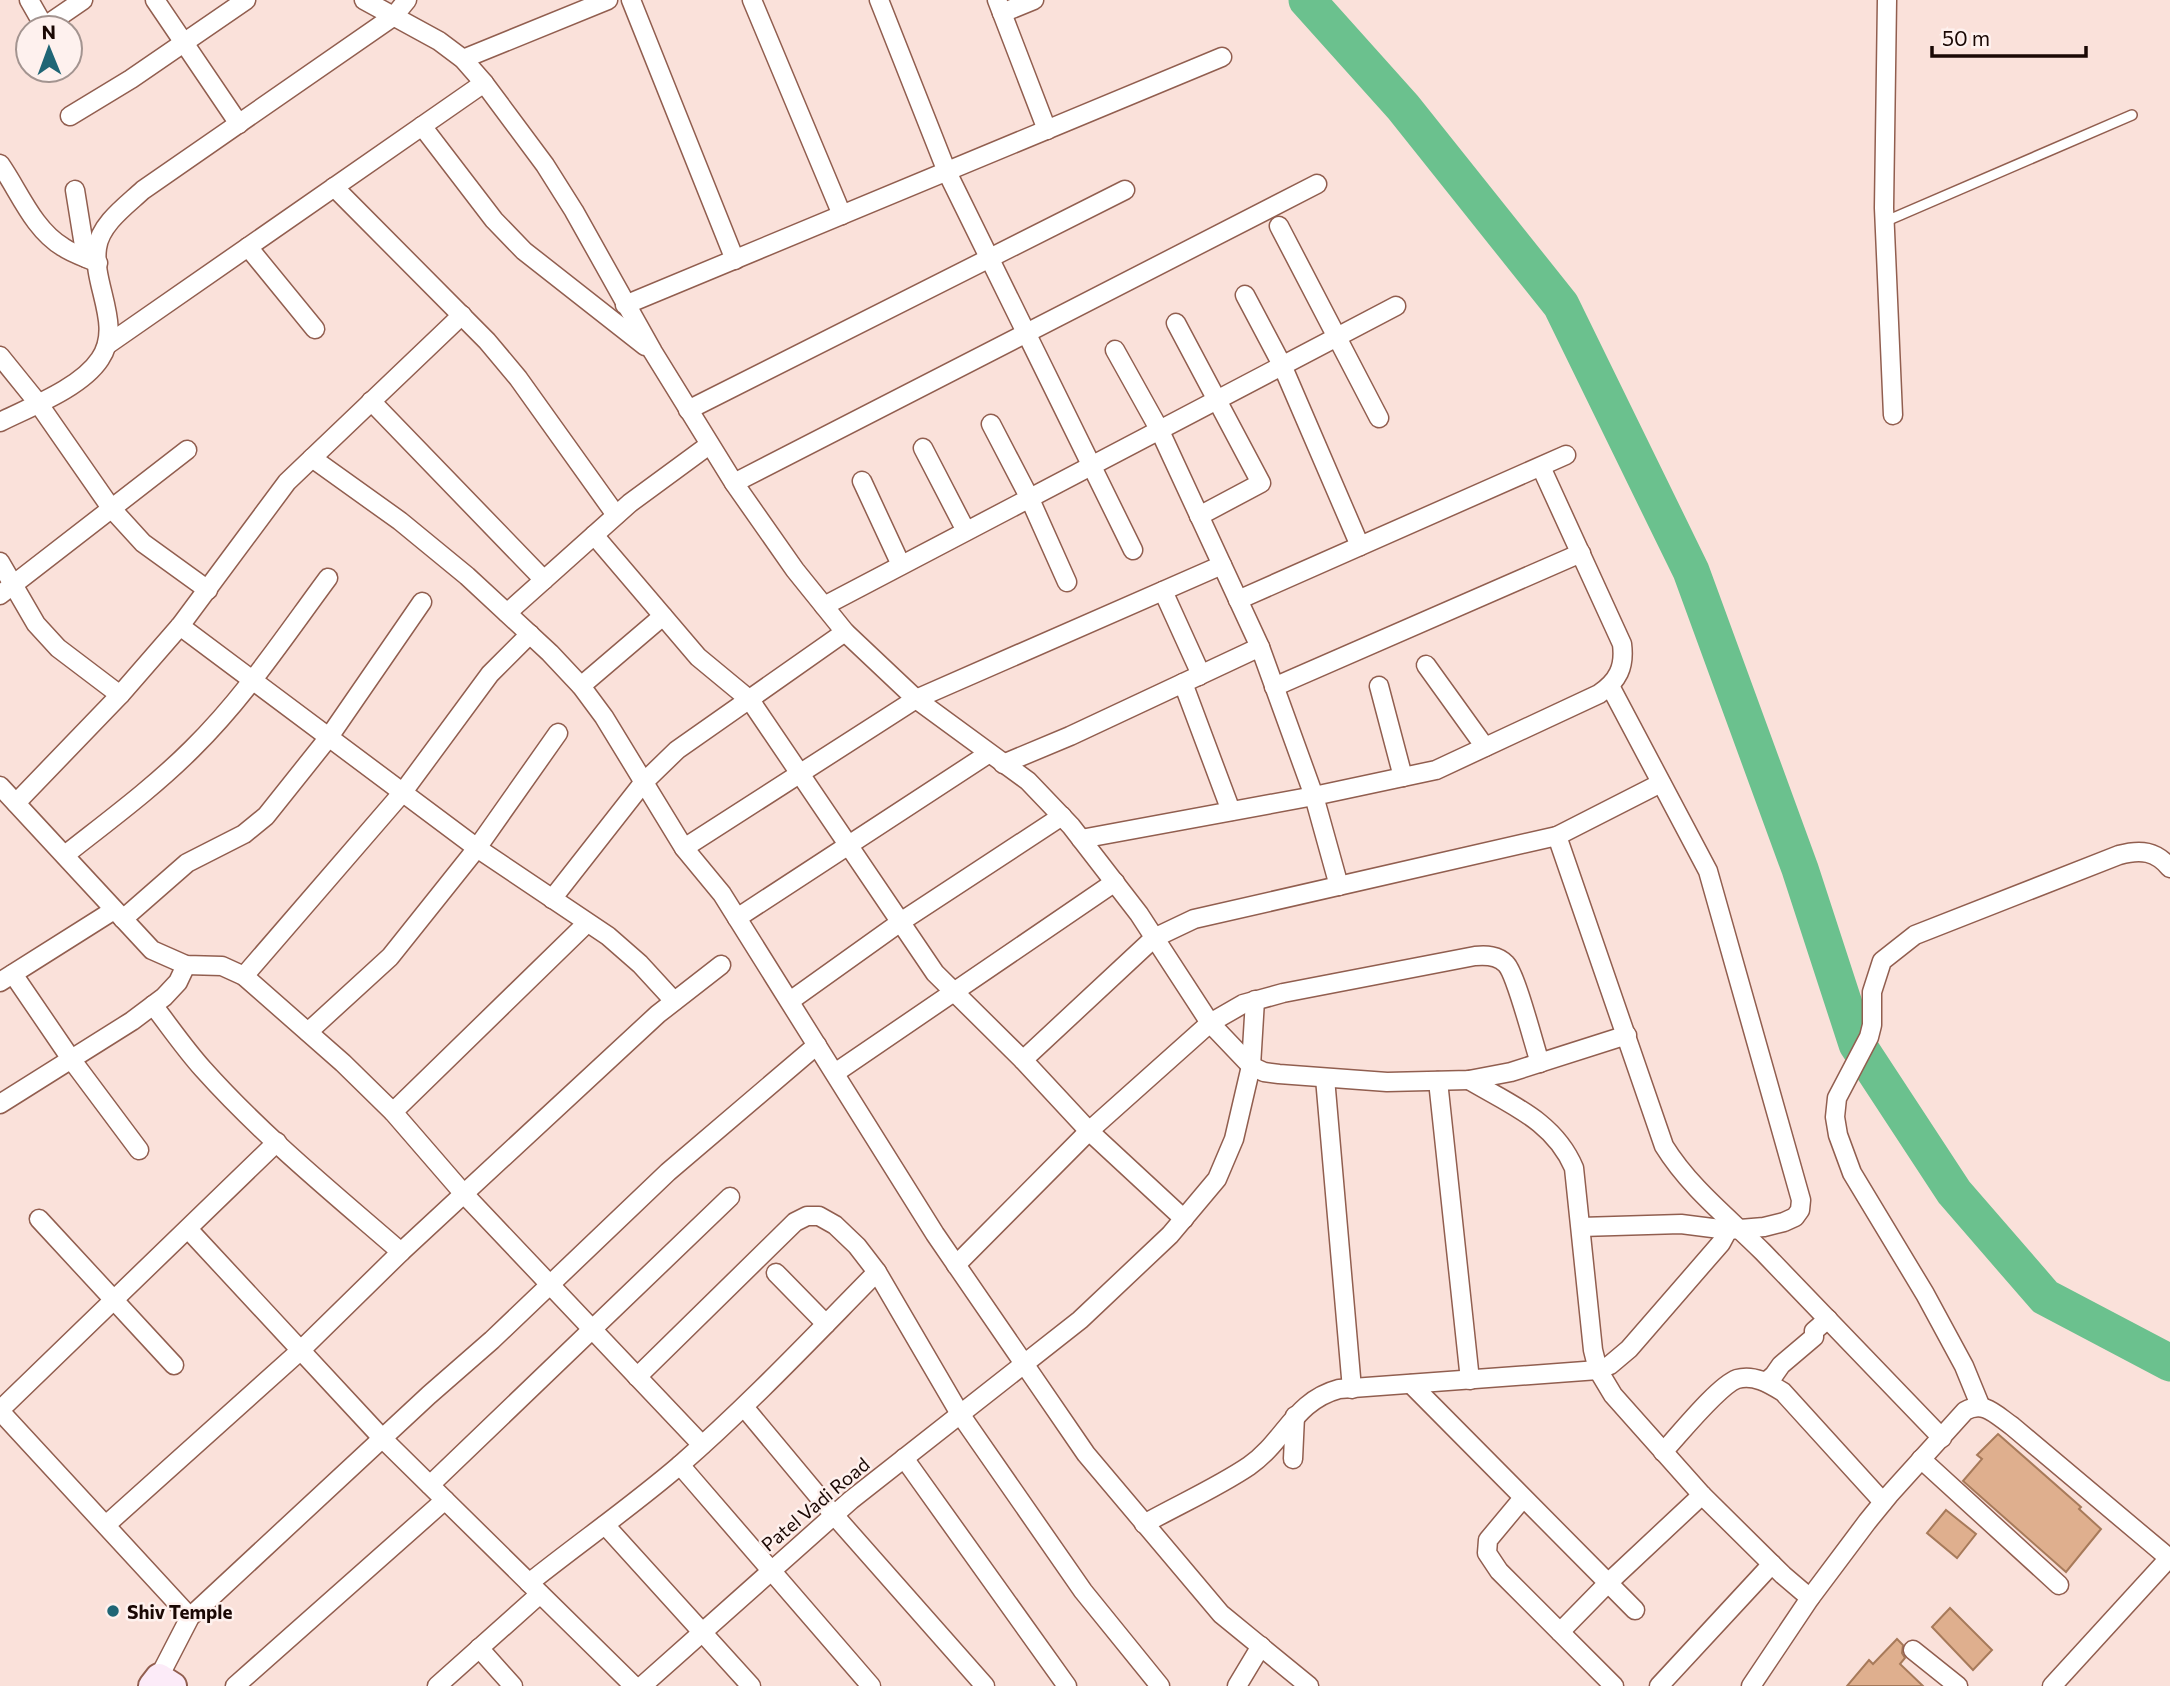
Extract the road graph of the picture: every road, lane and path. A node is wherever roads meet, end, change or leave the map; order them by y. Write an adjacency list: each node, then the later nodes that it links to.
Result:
1 (29, 0): 14 (street)
2 (82, 0): 15 (street)
3 (155, 0): 17 (street)
4 (246, 0): 17 (street)
5 (364, 0): 16 (street)
6 (407, 0): 16 (street)
7 (608, 0): 19 (street)
8 (631, 0): 38 (street)
9 (752, 0): 32 (street)
10 (879, 0): 27 (street)
11 (1034, 0): 13 (street)
12 (1886, 0): 33 (street)
13 (1000, 7): 25 (street)
14 (40, 14)
15 (63, 14)
16 (394, 16): 19 (street); 23 (street)
17 (184, 43): 22 (street); 23 (street)
18 (1223, 57): 25 (street)
19 (463, 59): 20 (street)
20 (484, 83): 24 (street); 40 (street)
21 (2132, 115): 33 (lane)
22 (70, 116)
23 (239, 124): 37 (street)
24 (422, 126): 29 (street); 49 (street)
25 (1047, 130): 27 (street)
26 (0, 164): 37 (street)
27 (947, 172): 32 (street); 36 (street)
28 (1317, 184): 45 (street)
29 (334, 187): 35 (street); 42 (street)
30 (75, 190): 37 (street)
31 (1125, 190): 36 (street)
32 (842, 215): 38 (street)
33 (1884, 222): 56 (street)
34 (1279, 226): 46 (street)
35 (248, 247): 44 (street); 47 (street)
36 (989, 257): 45 (street); 55 (street)
37 (92, 260): 47 (street)
38 (735, 260): 40 (street)
39 (1245, 295): 51 (street)
40 (625, 305): 49 (street)
41 (1396, 306): 46 (street)
42 (462, 315): 53 (street); 72 (street)
43 (1176, 323): 52 (street)
44 (315, 329)
45 (1026, 331): 66 (street); 69 (street)
46 (1337, 337): 51 (street); 57 (street)
47 (107, 345): 54 (street)
48 (1115, 350): 60 (street)
49 (653, 352): 55 (street)
50 (0, 356): 54 (street)
51 (1282, 365): 52 (street); 76 (street)
52 (1216, 399): 60 (street); 73 (street)
53 (371, 401): 65 (street); 83 (street)
54 (38, 403): 58 (street); 71 (street)
55 (688, 410): 61 (street)
56 (1893, 415)
57 (1379, 418)
58 (0, 422)
59 (991, 424): 70 (street)
60 (1159, 429): 66 (street); 73 (street)
61 (709, 445): 69 (street); 72 (street)
62 (923, 448): 74 (street)
63 (187, 450): 71 (street)
64 (1566, 455): 67 (street)
65 (312, 458): 86 (street); 91 (street)
66 (1092, 464): 70 (street); 77 (street)
67 (1541, 467): 76 (street); 78 (street)
68 (862, 481): 80 (street)
69 (734, 483): 90 (street)
70 (1029, 497): 74 (street); 84 (street)
71 (111, 508): 85 (street); 86 (street)
72 (616, 515): 75 (street)
73 (1199, 516): 81 (street)
74 (966, 531): 80 (street)
75 (594, 535): 83 (street); 92 (street)
76 (1360, 546): 88 (street)
77 (1133, 550)
78 (1581, 553): 102 (street); 103 (street)
79 (0, 562): 85 (street)
80 (901, 565): 90 (street)
81 (1222, 565): 87 (street); 88 (street)
82 (328, 578): 98 (street)
83 (544, 580): 91 (street)
84 (1067, 582)
85 (6, 590): 104 (street)
86 (208, 590): 93 (street)
87 (1163, 591): 99 (street); 105 (street)
88 (1238, 600): 96 (street)
89 (422, 602): 108 (street)
90 (824, 606): 94 (street)
91 (507, 612): 95 (street)
92 (663, 616): 100 (street); 106 (street)
93 (180, 626): 98 (street); 104 (street)
94 (845, 632): 105 (street); 106 (street)
95 (530, 634): 100 (street); 115 (street)
96 (1260, 647): 99 (street); 103 (street)
97 (1426, 665): 109 (street)
98 (253, 680): 108 (street); 126 (street)
99 (1191, 680): 110 (street); 119 (street)
100 (581, 686): 117 (street)
101 (1379, 686): 112 (street)
102 (1610, 686): 109 (street); 113 (street)
103 (1274, 687): 116 (street)
104 (120, 695): 118 (street)
105 (916, 699): 110 (street); 111 (street)
106 (750, 700): 111 (street); 117 (street)
107 (558, 733): 124 (street)
108 (329, 737): 115 (street); 131 (street)
109 (1485, 747): 112 (street)
110 (995, 759): 120 (street); 123 (street)
111 (800, 773): 123 (street); 125 (street)
112 (1403, 777): 116 (street)
113 (1661, 783): 121 (street); 170 (street)
114 (0, 786): 118 (street)
115 (403, 792): 124 (street); 138 (street)
116 (1314, 796): 119 (street); 129 (street)
117 (632, 797): 125 (street); 130 (street)
118 (16, 803): 126 (street)
119 (1231, 811): 122 (street)
120 (1062, 816): 122 (street); 133 (street)
121 (1557, 836): 129 (street); 149 (street)
122 (1081, 839): 128 (street)
123 (849, 845): 132 (street); 133 (street)
124 (477, 848): 130 (street); 148 (street)
125 (684, 849): 132 (street)
126 (65, 855): 131 (street)
127 (2170, 869): 189 (street)
128 (1115, 882): 135 (street); 140 (street)
129 (1339, 886): 135 (street)
130 (552, 899): 134 (street)
131 (119, 915): 136 (street); 139 (street)
132 (737, 918): 143 (street)
133 (902, 921): 140 (street); 143 (street)
134 (587, 923): 142 (street); 160 (street)
135 (1154, 938): 146 (street); 152 (street)
136 (186, 965): 138 (street); 144 (street)
137 (721, 965): 142 (street)
138 (244, 976): 148 (street)
139 (6, 978): 151 (street)
140 (952, 992): 152 (street); 155 (street)
141 (1255, 1000): 146 (street); 153 (street); 154 (street, Patel Vadi Road)
142 (674, 1001): 164 (street)
143 (790, 1001): 150 (street)
144 (153, 1005): 147 (street); 151 (street)
145 (177, 1008): 147 (street)
146 (1210, 1023): 154 (street); 161 (street)
147 (170, 1027): 162 (street)
148 (308, 1032): 160 (street)
149 (1627, 1035): 153 (street); 170 (street)
150 (804, 1056): 155 (street); 175 (street)
151 (71, 1059): 159 (street); 163 (street)
152 (1023, 1060): 161 (street)
153 (1540, 1063): 157 (street)
154 (1251, 1066): 156 (street); 167 (street, Patel Vadi Road)
155 (835, 1073): 172 (street)
156 (1325, 1078): 158 (street); 188 (street)
157 (1469, 1080): 158 (street); 168 (street)
158 (1438, 1081): 185 (street)
159 (0, 1104)
160 (393, 1112): 164 (street)
161 (1090, 1131): 167 (street); 172 (street)
162 (277, 1142): 169 (street); 171 (street)
163 (139, 1150)
164 (464, 1194): 171 (street); 175 (street)
165 (730, 1197): 179 (street)
166 (39, 1219): 176 (street)
167 (1184, 1219): 183 (street, Patel Vadi Road)
168 (1580, 1227): 170 (street); 182 (street)
169 (188, 1228): 176 (street); 180 (street)
170 (1733, 1229): 177 (street); 182 (street)
171 (401, 1252): 180 (street)
172 (957, 1265): 183 (street)
173 (877, 1272): 178 (street); 184 (street); 192 (street)
174 (776, 1273): 178 (street)
175 (550, 1286): 179 (street); 195 (street)
176 (113, 1301): 181 (street); 191 (street)
177 (1828, 1319): 186 (street); 194 (street)
178 (826, 1324): 190 (street)
179 (592, 1330): 184 (street); 202 (street)
180 (301, 1350): 195 (street); 209 (street)
181 (174, 1365)
182 (1598, 1370): 185 (street); 197 (street)
183 (1012, 1373): 192 (street, Patel Vadi Road); 208 (street)
184 (637, 1377): 196 (street)
185 (1470, 1380): 187 (street)
186 (1766, 1382): 197 (street); 206 (street)
187 (1411, 1384): 188 (street); 204 (street)
188 (1352, 1388): 193 (street)
189 (1980, 1405): 194 (street); 211 (street)
190 (744, 1407): 196 (street); 207 (street)
191 (0, 1411): 209 (street)
192 (960, 1414): 198 (street, Patel Vadi Road); 235 (street)
193 (1295, 1416): 199 (street); 208 (street)
194 (1942, 1438): 200 (street)
195 (383, 1439): 202 (street); 219 (street)
196 (702, 1445): 201 (street)
197 (1663, 1452): 203 (street)
198 (904, 1458): 207 (street, Patel Vadi Road); 234 (street)
199 (1293, 1459)
200 (1922, 1459): 206 (street); 215 (street)
201 (680, 1465): 210 (street); 213 (street)
202 (430, 1485): 205 (street)
203 (1702, 1495): 212 (street); 214 (street)
204 (1523, 1498): 214 (street); 221 (street)
205 (445, 1500): 216 (street); 226 (street)
206 (1883, 1502): 217 (street)
207 (834, 1515): 213 (street, Patel Vadi Road); 233 (street)
208 (1144, 1524): 222 (street)
209 (106, 1525): 219 (street)
210 (606, 1525): 216 (street); 220 (street)
211 (2170, 1558): 242 (street)
212 (1772, 1564): 217 (street); 239 (street)
213 (771, 1569): 220 (street, Patel Vadi Road); 232 (street)
214 (1608, 1583): 218 (street); 221 (street)
215 (2059, 1585)
216 (534, 1588): 223 (street); 229 (street)
217 (1810, 1598): 240 (street)
218 (1635, 1610)
219 (190, 1617): 225 (street)
220 (703, 1632): 230 (street, Patel Vadi Road); 231 (street)
221 (1560, 1632): 238 (street)
222 (1261, 1646): 236 (street); 237 (street)
223 (479, 1648): 227 (street); 228 (street)
224 (1913, 1650): 241 (street)
225 (161, 1683)
226 (235, 1686)
227 (437, 1686)
228 (513, 1686)
229 (634, 1686)
230 (642, 1686)
231 (751, 1686)
232 (871, 1686)
233 (985, 1686)
234 (1067, 1686)
235 (1160, 1686)
236 (1237, 1686)
237 (1309, 1686)
238 (1614, 1686)
239 (1659, 1686)
240 (1751, 1686)
241 (1958, 1686)
242 (2052, 1686)

